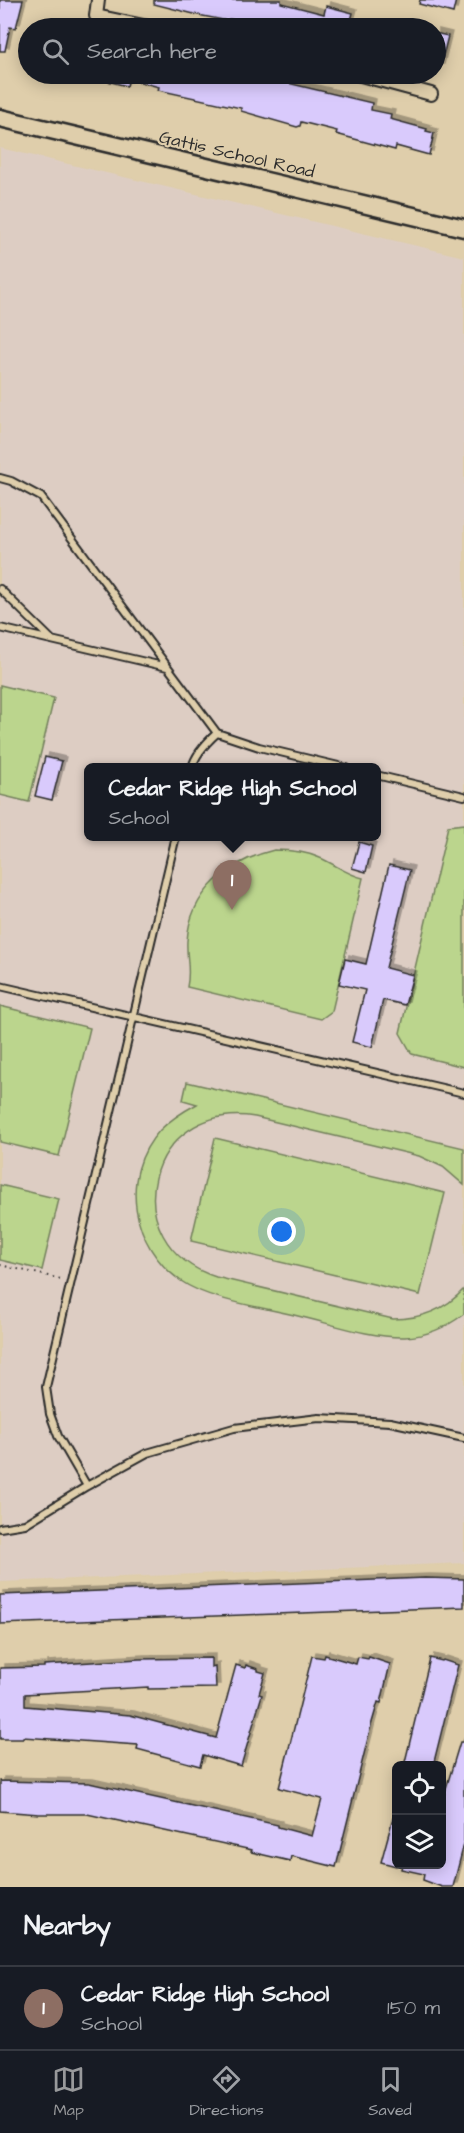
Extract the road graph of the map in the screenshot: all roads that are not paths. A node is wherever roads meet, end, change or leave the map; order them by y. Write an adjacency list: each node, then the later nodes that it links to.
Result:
1 (98, 0): 2 (street)
2 (106, 18)
3 (394, 84): 4 (street)
4 (431, 94)
5 (0, 118): 6 (main road, Gattis School Road)
6 (464, 228)
7 (0, 478): 11 (lane)
8 (0, 589): 10 (lane)
9 (0, 628): 10 (lane)
10 (52, 640): 11 (lane)
11 (168, 667): 12 (lane)
12 (217, 733): 13 (lane); 14 (lane)
13 (194, 763)
14 (326, 763)
15 (381, 776): 16 (lane)
16 (464, 796)
17 (175, 841): 19 (lane)
18 (0, 986): 19 (lane)
19 (133, 1018): 20 (lane); 22 (lane)
20 (464, 1093)
21 (464, 1438): 22 (lane)
22 (87, 1486): 23 (lane)
23 (0, 1528)

